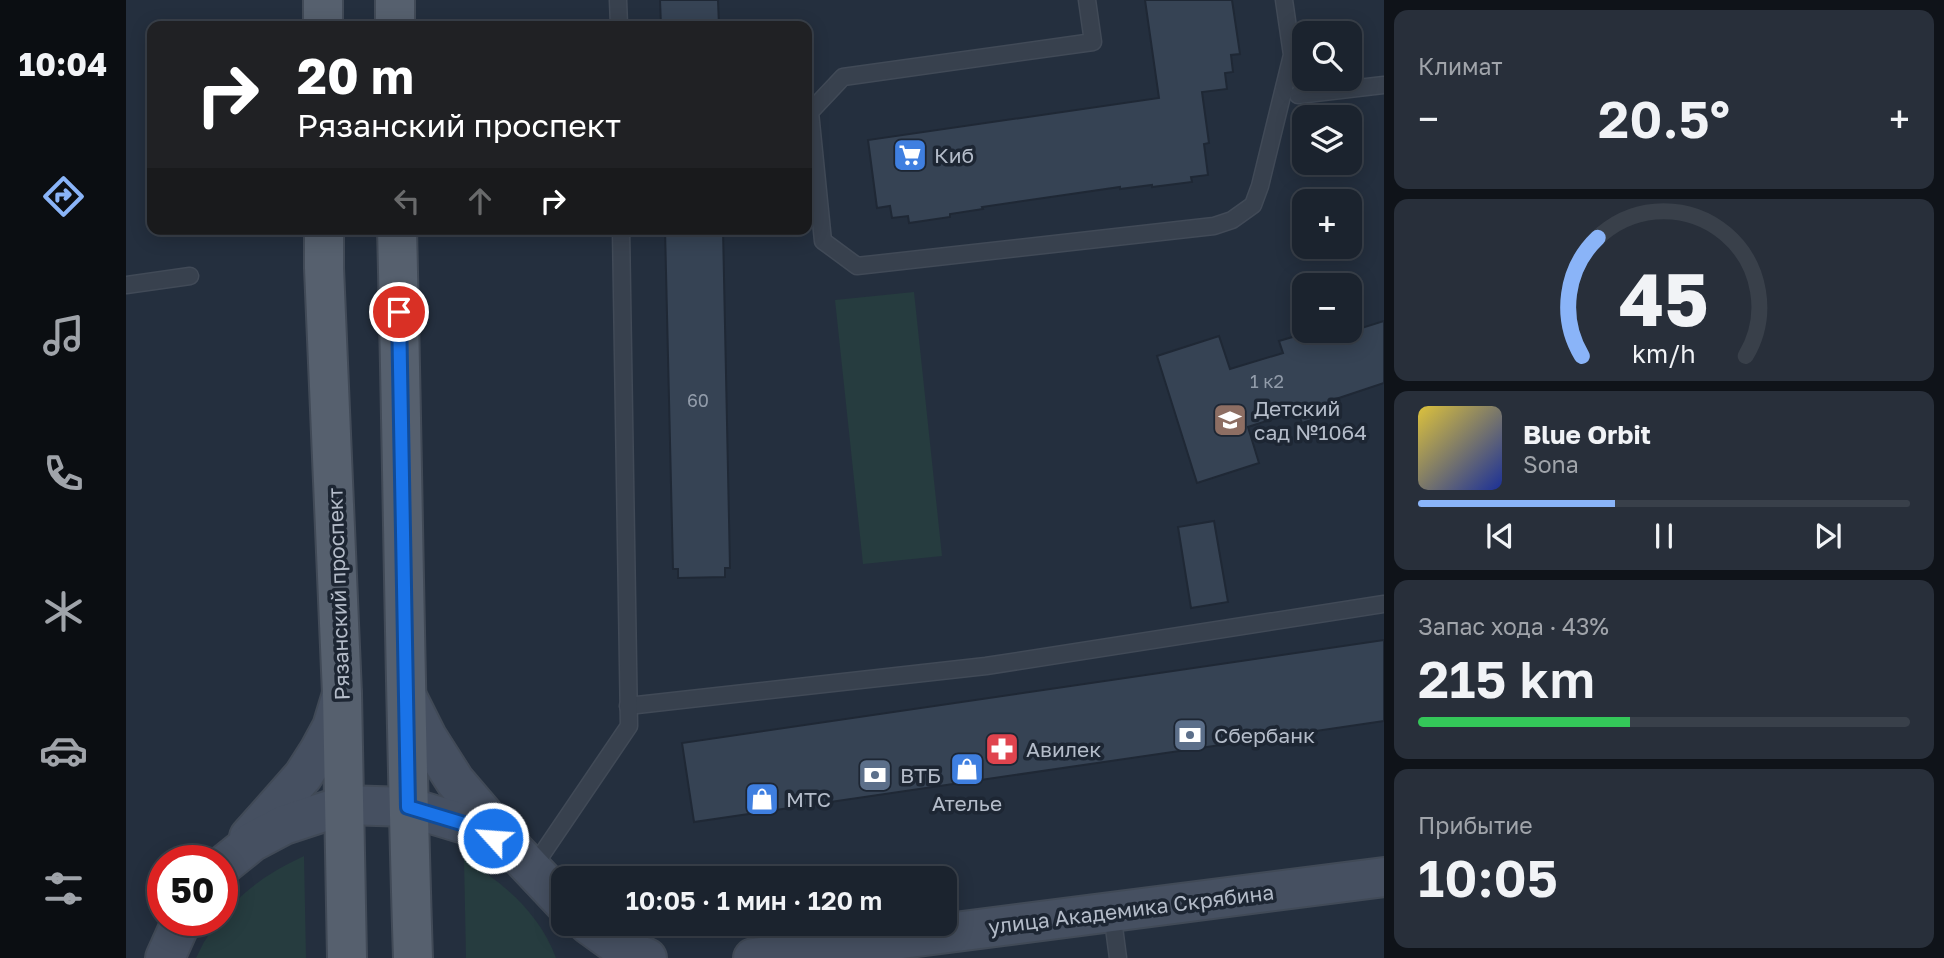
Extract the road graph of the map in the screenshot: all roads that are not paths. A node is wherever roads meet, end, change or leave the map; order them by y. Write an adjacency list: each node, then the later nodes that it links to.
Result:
1 (323, 0): 6 (main road)
2 (395, 0): 7 (main road)
3 (618, 0): 8 (lane)
4 (1087, 0): 11 (lane)
5 (1284, 0): 12 (lane)
6 (323, 21)
7 (395, 21)
8 (619, 21)
9 (1384, 85): 10 (lane)
10 (1298, 94)
11 (812, 110)
12 (812, 132)
13 (324, 235): 19 (main road, Рязанский проспект)
14 (397, 235): 20 (main road)
15 (621, 235): 21 (lane)
16 (190, 276): 17 (lane)
17 (126, 285)
18 (1384, 604): 21 (lane)
19 (342, 694): 22 (main road, Рязанский проспект); 24 (main road)
20 (408, 699): 23 (main road); 27 (main road)
21 (628, 706): 27 (lane)
22 (345, 805): 23 (main road); 25 (main road); 33 (main road, Рязанский проспект)
23 (408, 807): 27 (main road); 34 (main road)
24 (238, 849)
25 (238, 854)
26 (1384, 877): 28 (main road, улица Академика Скрябина)
27 (550, 892): 35 (main road)
28 (1112, 912): 31 (main road, улица Академика Скрябина); 38 (lane)
29 (174, 936): 32 (main road)
30 (605, 936): 36 (main road)
31 (842, 952): 37 (main road, улица Академика Скрябина)
32 (165, 958)
33 (347, 958)
34 (413, 958)
35 (587, 958)
36 (647, 958)
37 (753, 958)
38 (1118, 958)

